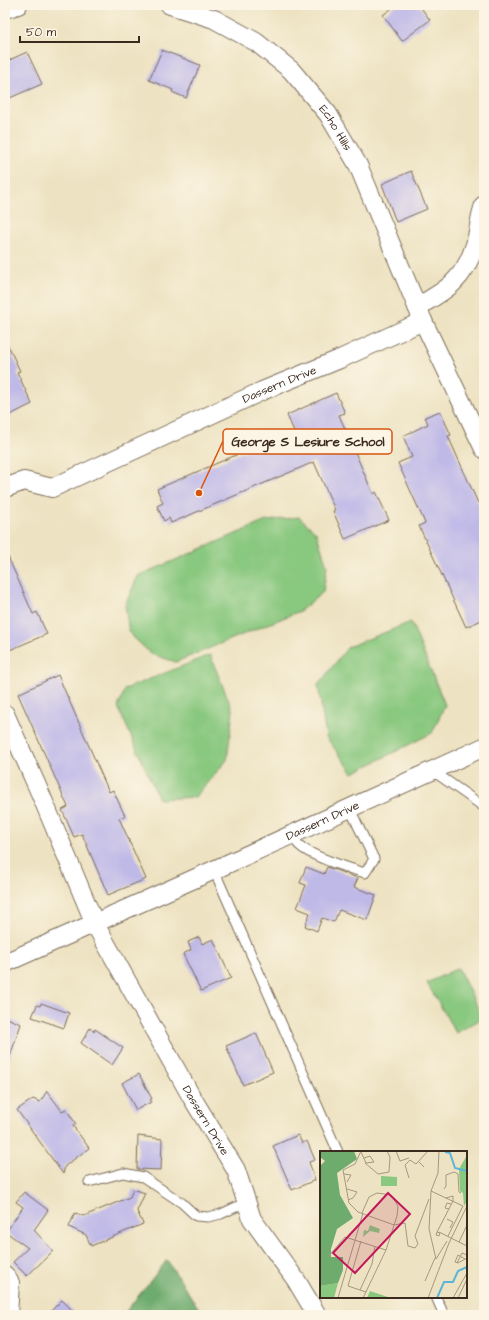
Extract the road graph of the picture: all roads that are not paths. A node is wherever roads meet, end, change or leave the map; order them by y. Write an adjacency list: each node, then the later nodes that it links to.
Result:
1 (18, 5): 3 (street)
2 (170, 5): 5 (street, Echo Hills)
3 (5, 9)
4 (484, 205): 5 (street, Dassern Drive)
5 (420, 314): 6 (street); 7 (street, Dassern Drive)
6 (484, 449)
7 (5, 488)
8 (5, 714): 15 (street, Dassern Drive)
9 (484, 747): 10 (street, Dassern Drive)
10 (433, 771): 11 (lane); 12 (street, Dassern Drive)
11 (484, 807)
12 (350, 809): 13 (street, Dassern Drive); 13 (lane)
13 (293, 834): 14 (street, Dassern Drive)
14 (214, 870): 15 (street, Dassern Drive); 17 (lane)
15 (95, 924): 16 (street); 19 (street, Dassern Drive)
16 (5, 963)
17 (338, 1151)
18 (89, 1182): 19 (lane)
19 (246, 1202): 23 (street, Dassern Drive)
20 (5, 1275): 22 (street)
21 (436, 1298): 24 (lane)
22 (8, 1315)
23 (317, 1315)
24 (444, 1315)

